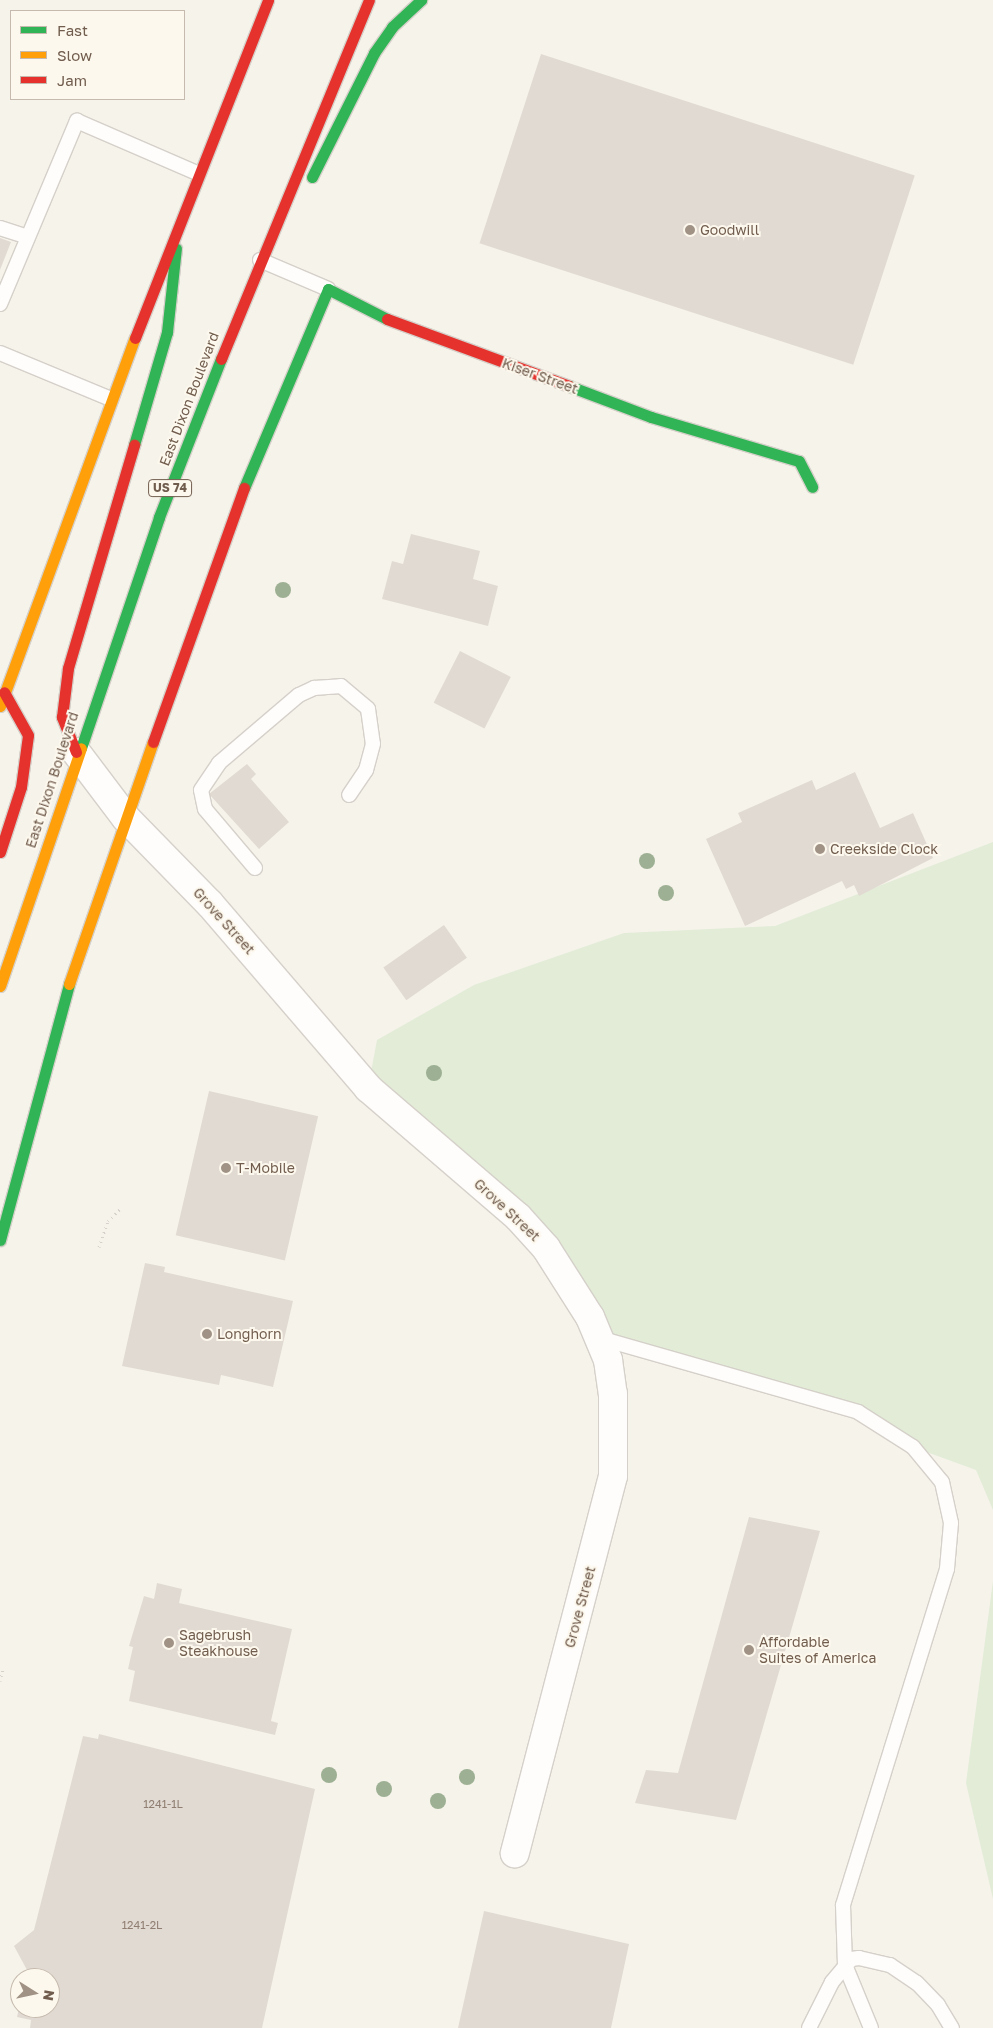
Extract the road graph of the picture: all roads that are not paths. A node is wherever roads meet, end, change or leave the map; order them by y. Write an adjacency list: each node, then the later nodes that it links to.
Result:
1 (268, 0): 4 (main road)
2 (369, 0): 5 (main road, East Dixon Boulevard / US 74)
3 (421, 0): 5 (main road)
4 (198, 173): 6 (main road); 8 (lane)
5 (281, 206): 9 (main road, East Dixon Boulevard / US 74)
6 (177, 222): 13 (main road); 16 (main road)
7 (0, 228): 8 (lane)
8 (28, 237): 11 (lane)
9 (260, 260): 10 (lane, Kiser Street); 16 (main road, East Dixon Boulevard / US 74)
10 (328, 289): 14 (main road, Kiser Street); 18 (main road)
11 (0, 304)
12 (0, 353): 13 (lane)
13 (111, 399): 15 (main road)
14 (812, 487)
15 (1, 695): 19 (main road)
16 (76, 752): 18 (street, Grove Street); 21 (main road, East Dixon Boulevard / US 74)
17 (349, 795): 20 (lane)
18 (126, 818): 22 (main road); 23 (street, Grove Street)
19 (0, 852)
20 (255, 868)
21 (0, 986)
22 (0, 1240)
23 (599, 1338): 24 (street, Grove Street); 25 (lane)
24 (515, 1853)
25 (845, 1965): 26 (lane); 27 (lane); 28 (lane)
26 (809, 2028)
27 (871, 2028)
28 (952, 2028)

